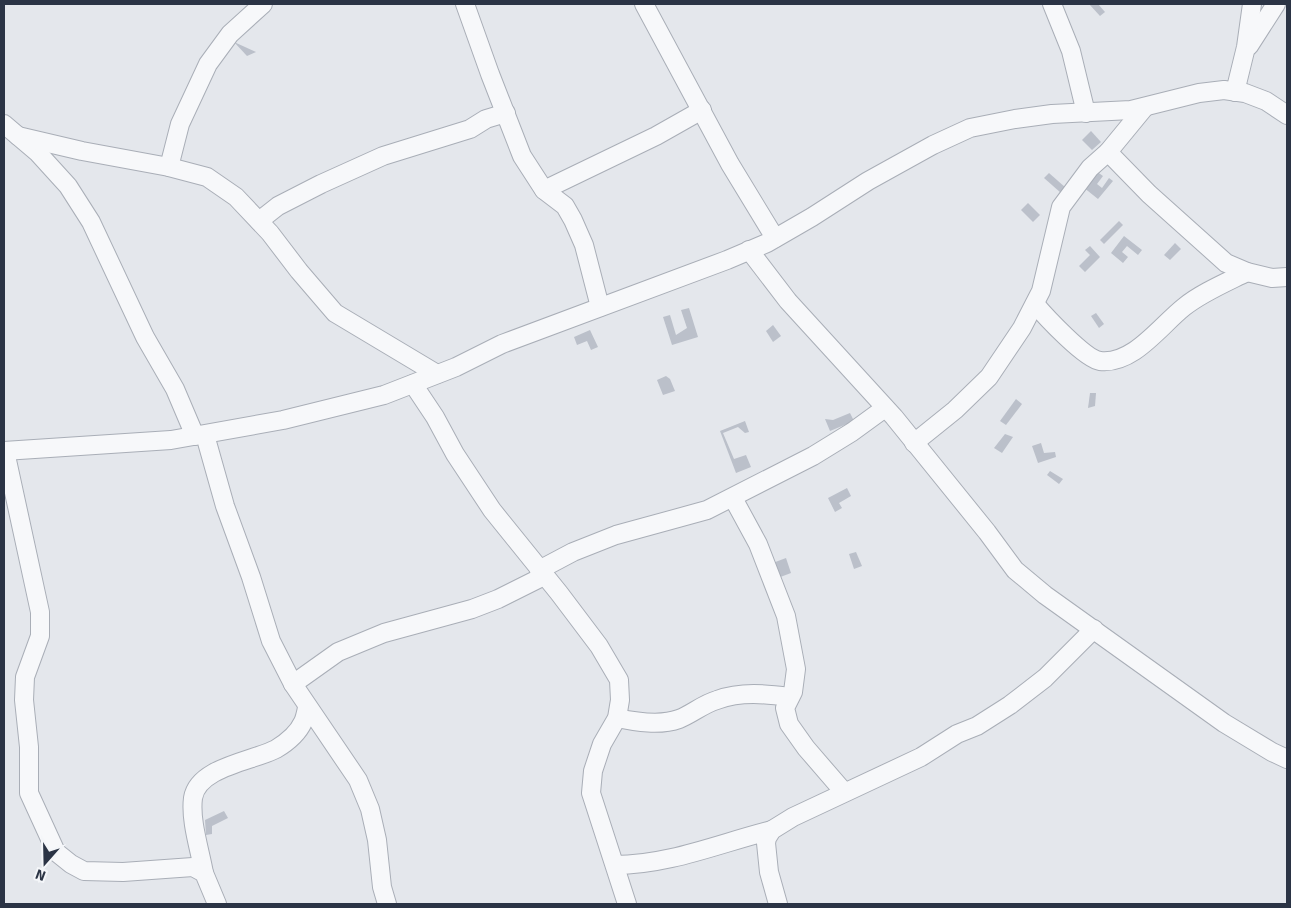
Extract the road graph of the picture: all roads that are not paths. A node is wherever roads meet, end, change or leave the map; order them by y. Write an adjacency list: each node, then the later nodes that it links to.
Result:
1 (263, 4): 17 (street)
2 (465, 4): 11 (street)
3 (644, 4): 10 (street)
4 (1052, 4): 12 (street)
5 (1252, 4): 7 (street)
6 (1276, 4): 7 (street)
7 (1245, 52): 8 (street)
8 (1235, 92): 9 (street); 13 (street)
9 (1145, 107): 12 (street); 16 (street)
10 (702, 110): 18 (street); 20 (street)
11 (506, 113): 18 (street); 19 (street)
12 (1086, 113): 20 (street)
13 (1287, 115)
14 (4, 124): 15 (street)
15 (18, 136): 17 (street); 29 (street)
16 (1108, 152): 22 (street); 24 (street)
17 (169, 167): 19 (street)
18 (544, 190): 25 (street)
19 (259, 221): 26 (street)
20 (775, 238): 21 (street)
21 (749, 250): 25 (street); 28 (street)
22 (1247, 272): 23 (street); 24 (street)
23 (1287, 277)
24 (1034, 304): 30 (street)
25 (600, 307): 26 (street)
26 (437, 374): 27 (street)
27 (413, 384): 29 (street); 33 (street)
28 (885, 408): 30 (street); 32 (street)
29 (200, 436): 31 (street); 35 (street)
30 (914, 443): 34 (street)
31 (4, 451): 43 (street)
32 (733, 498): 33 (street); 36 (street)
33 (542, 573): 35 (street); 38 (street)
34 (1094, 629): 39 (street); 40 (street)
35 (292, 684): 37 (street)
36 (790, 697): 38 (street); 40 (street)
37 (307, 708): 43 (street); 45 (street)
38 (617, 718): 42 (street)
39 (1287, 759)
40 (844, 792): 41 (street)
41 (772, 830): 42 (street); 47 (street)
42 (615, 865): 46 (street)
43 (204, 874): 44 (street)
44 (217, 904)
45 (387, 904)
46 (627, 904)
47 (778, 904)

